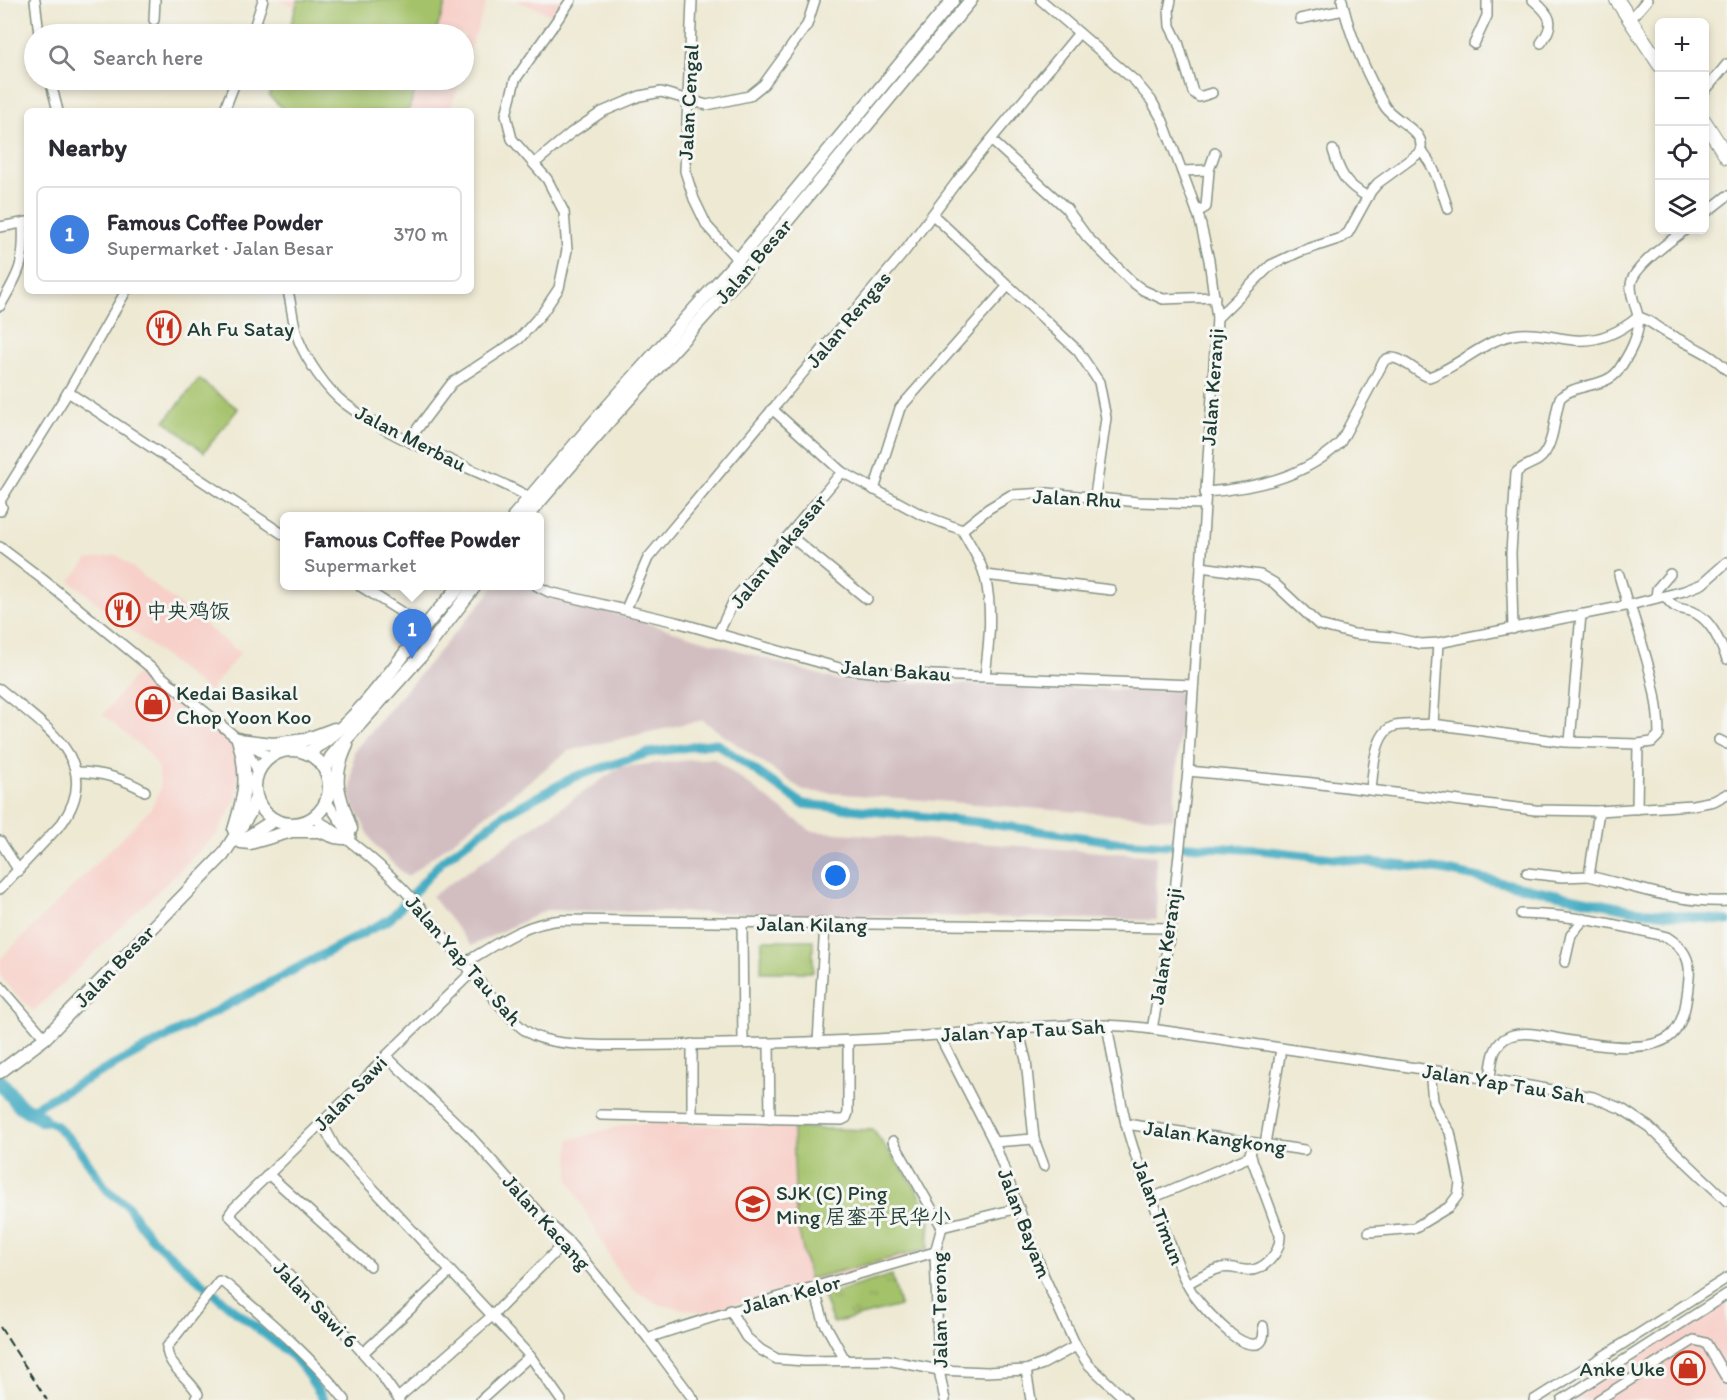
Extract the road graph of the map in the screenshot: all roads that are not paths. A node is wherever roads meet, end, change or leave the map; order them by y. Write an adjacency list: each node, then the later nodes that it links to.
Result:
1 (35, 0): 20 (street)
2 (155, 0): 19 (street)
3 (263, 0): 21 (street)
4 (571, 0): 42 (street)
5 (692, 0): 32 (street, Jalan Cengal)
6 (815, 0): 32 (street)
7 (953, 0): 56 (main road, Jalan Besar)
8 (971, 0): 77 (main road, Jalan Besar)
9 (1041, 0): 22 (street, Jalan Keranji)
10 (1172, 0): 31 (street)
11 (1487, 0): 24 (street)
12 (1533, 0): 23 (street)
13 (1617, 0): 26 (highway)
14 (1628, 0): 17 (highway)
15 (1647, 0): 17 (street)
16 (1343, 5): 18 (street); 39 (street)
17 (1636, 13): 25 (highway)
18 (1300, 19)
19 (154, 20)
20 (38, 24)
21 (255, 24)
22 (1079, 33): 36 (street, Jalan Rengas); 45 (street, Jalan Keranji)
23 (1541, 43)
24 (1474, 44)
25 (1655, 44)
26 (1655, 59)
27 (1727, 64): 28 (street)
28 (1709, 86)
29 (53, 90): 33 (street)
30 (232, 90): 34 (street)
31 (1212, 93)
32 (689, 98): 42 (street); 56 (street, Jalan Cengal)
33 (57, 108)
34 (225, 108)
35 (1707, 126): 41 (highway)
36 (991, 140): 51 (street, Jalan Rengas); 60 (street)
37 (1709, 143): 44 (highway)
38 (1333, 150): 47 (street)
39 (1420, 150): 47 (street); 48 (street)
40 (1215, 153): 43 (street)
41 (1727, 157)
42 (535, 163): 67 (street)
43 (1209, 170): 45 (street); 50 (street)
44 (1727, 170)
45 (1182, 171): 50 (street, Jalan Keranji)
46 (1727, 196): 49 (street)
47 (1368, 197): 63 (street)
48 (1448, 209)
49 (1709, 210)
50 (1197, 212): 60 (street, Jalan Keranji)
51 (933, 215): 57 (street); 66 (street, Jalan Rengas)
52 (24, 222): 53 (street)
53 (0, 227)
54 (1680, 234): 62 (street)
55 (24, 248): 61 (street)
56 (738, 260): 72 (main road, Jalan Besar)
57 (1007, 286): 69 (street); 71 (street)
58 (124, 294): 65 (street)
59 (289, 294): 67 (street, Jalan Merbau)
60 (1215, 297): 63 (street, Jalan Keranji)
61 (0, 306)
62 (1638, 317): 64 (street); 70 (street); 98 (street)
63 (1217, 318): 70 (street, Jalan Keranji)
64 (1727, 370)
65 (68, 392): 73 (street); 79 (street)
66 (772, 409): 68 (street); 95 (street, Jalan Rengas)
67 (408, 441): 72 (street, Jalan Merbau)
68 (842, 472): 69 (street); 80 (street, Jalan Makassar)
69 (874, 490): 78 (street)
70 (1205, 492): 74 (street, Jalan Keranji)
71 (1095, 496): 74 (street, Jalan Rhu); 78 (street, Jalan Rhu)
72 (529, 497): 76 (main road, Jalan Besar)
73 (0, 501): 75 (street)
74 (1204, 504): 83 (street, Jalan Keranji)
75 (0, 511)
76 (517, 512)
77 (530, 512)
78 (962, 530): 85 (street)
79 (280, 532)
80 (789, 535): 93 (street); 99 (street, Jalan Makassar)
81 (0, 547): 107 (street)
82 (1727, 562): 92 (street)
83 (1201, 567): 100 (street); 103 (street, Jalan Keranji)
84 (1670, 574): 92 (street)
85 (985, 575): 91 (street); 102 (street)
86 (1619, 575): 94 (street)
87 (544, 589): 95 (street, Jalan Bakau)
88 (368, 590): 97 (street)
89 (456, 590): 97 (main road)
90 (472, 590): 106 (main road)
91 (1111, 590)
92 (1660, 597): 94 (street); 101 (street)
93 (867, 599)
94 (1629, 606): 96 (street); 109 (street)
95 (626, 609): 99 (street, Jalan Bakau)
96 (1581, 614): 98 (street); 108 (street)
97 (425, 627): 106 (main road)
98 (1513, 629): 100 (street)
99 (718, 634): 102 (street, Jalan Bakau)
100 (1438, 643): 105 (street)
101 (1727, 659)
102 (985, 676): 103 (street, Jalan Bakau)
103 (1193, 685): 114 (street, Jalan Keranji)
104 (0, 689): 115 (street)
105 (1433, 724): 108 (street); 116 (street)
106 (350, 727): 107 (main road); 110 (main road); 112 (main road); 125 (main road)
107 (240, 740): 111 (street); 113 (street); 126 (main road)
108 (1570, 742): 109 (street)
109 (1638, 744): 121 (street)
110 (307, 753): 111 (main road); 112 (main road)
111 (270, 757): 113 (main road)
112 (325, 770): 120 (main road)
113 (258, 771): 119 (main road, Jalan Besar)
114 (1188, 771): 116 (street); 137 (street, Jalan Keranji)
115 (76, 772): 117 (street); 128 (street)
116 (1371, 790): 122 (street)
117 (145, 791)
118 (1727, 794): 121 (street)
119 (256, 798): 124 (main road); 126 (main road, Jalan Besar)
120 (327, 802): 123 (main road); 125 (street, Jalan Yap Tau Sah)
121 (1637, 809): 122 (street)
122 (1599, 811): 130 (street)
123 (313, 818): 124 (main road); 125 (street, Jalan Yap Tau Sah)
124 (274, 819): 126 (main road, Jalan Besar)
125 (346, 836): 126 (main road); 139 (street, Jalan Yap Tau Sah)
126 (238, 839): 146 (main road, Jalan Besar)
127 (0, 842): 128 (street)
128 (19, 871): 131 (street)
129 (1527, 873): 130 (street)
130 (1589, 876): 132 (street)
131 (0, 889)
132 (1727, 901)
133 (1521, 914): 134 (street)
134 (1584, 919): 138 (street); 156 (street)
135 (742, 923): 136 (street, Jalan Kilang); 139 (street, Jalan Kilang); 149 (street)
136 (825, 924): 137 (street, Jalan Kilang); 148 (street)
137 (1171, 928): 144 (street, Jalan Keranji)
138 (1565, 962)
139 (463, 964): 140 (street, Jalan Yap Tau Sah)
140 (471, 974): 151 (street, Jalan Yap Tau Sah); 153 (street, Jalan Sawi)
141 (0, 986): 146 (street)
142 (1107, 1025): 143 (street, Jalan Yap Tau Sah); 144 (street, Jalan Yap Tau Sah); 161 (street, Jalan Timun)
143 (1018, 1029): 145 (street, Jalan Yap Tau Sah); 162 (street)
144 (1152, 1029): 152 (street, Jalan Yap Tau Sah)
145 (939, 1035): 147 (street, Jalan Yap Tau Sah); 164 (street, Jalan Bayam)
146 (45, 1038): 155 (main road, Jalan Besar)
147 (848, 1041): 148 (street, Jalan Yap Tau Sah); 159 (street)
148 (818, 1042): 150 (street, Jalan Yap Tau Sah)
149 (743, 1043): 150 (street, Jalan Yap Tau Sah); 151 (street, Jalan Yap Tau Sah)
150 (769, 1043): 159 (street)
151 (692, 1044): 158 (street)
152 (1281, 1048): 154 (street, Jalan Yap Tau Sah); 166 (street)
153 (386, 1056): 160 (street, Jalan Sawi); 177 (street, Jalan Kacang)
154 (1430, 1070): 156 (street, Jalan Yap Tau Sah); 176 (street)
155 (0, 1072)
156 (1490, 1079): 172 (street, Jalan Yap Tau Sah)
157 (601, 1115): 158 (street)
158 (692, 1118): 159 (street)
159 (770, 1119)
160 (322, 1123): 170 (street, Jalan Sawi); 180 (street)
161 (1126, 1124): 165 (street, Jalan Kangkong); 171 (street, Jalan Timun)
162 (1034, 1139): 164 (street); 169 (street)
163 (893, 1141): 175 (street)
164 (994, 1142): 173 (street, Jalan Bayam)
165 (1253, 1143): 166 (street, Jalan Kangkong); 168 (street)
166 (1264, 1144): 167 (street, Jalan Kangkong)
167 (1304, 1150)
168 (1251, 1156): 171 (street); 182 (street)
169 (1044, 1166)
170 (268, 1174): 174 (street, Jalan Sawi); 179 (street)
171 (1152, 1198): 182 (street, Jalan Timun)
172 (1727, 1201)
173 (1019, 1208): 175 (street, Jalan Terong); 189 (street, Jalan Bayam)
174 (230, 1213): 190 (street, Jalan Sawi 6)
175 (942, 1227): 178 (street, Jalan Terong)
176 (1369, 1232)
177 (567, 1240): 186 (street); 188 (street, Jalan Kacang)
178 (935, 1252): 183 (street, Jalan Kelor); 193 (street, Jalan Terong)
179 (370, 1266)
180 (450, 1272): 186 (street); 190 (street)
181 (1727, 1278): 205 (street)
182 (1186, 1284): 187 (street, Jalan Timun)
183 (814, 1288): 185 (street, Jalan Kelor); 192 (street)
184 (1727, 1294): 206 (street)
185 (730, 1310): 188 (street, Jalan Kelor); 192 (street)
186 (492, 1316): 191 (street); 196 (street)
187 (1263, 1326)
188 (648, 1338): 201 (street, Jalan Kacang)
189 (1076, 1346): 194 (street); 204 (street, Jalan Bayam)
190 (363, 1353): 196 (street, Jalan Sawi 6)
191 (530, 1356): 199 (street); 200 (street)
192 (845, 1360): 193 (street)
193 (939, 1370): 194 (street); 202 (street, Jalan Terong)
194 (1026, 1370): 203 (street)
195 (1727, 1380): 207 (street)
196 (399, 1399)
197 (195, 1400): 198 (street)
198 (345, 1400)
199 (481, 1400)
200 (561, 1400)
201 (694, 1400)
202 (945, 1400)
203 (1031, 1400)
204 (1126, 1400)
205 (1534, 1400)
206 (1562, 1400)
207 (1598, 1400)

